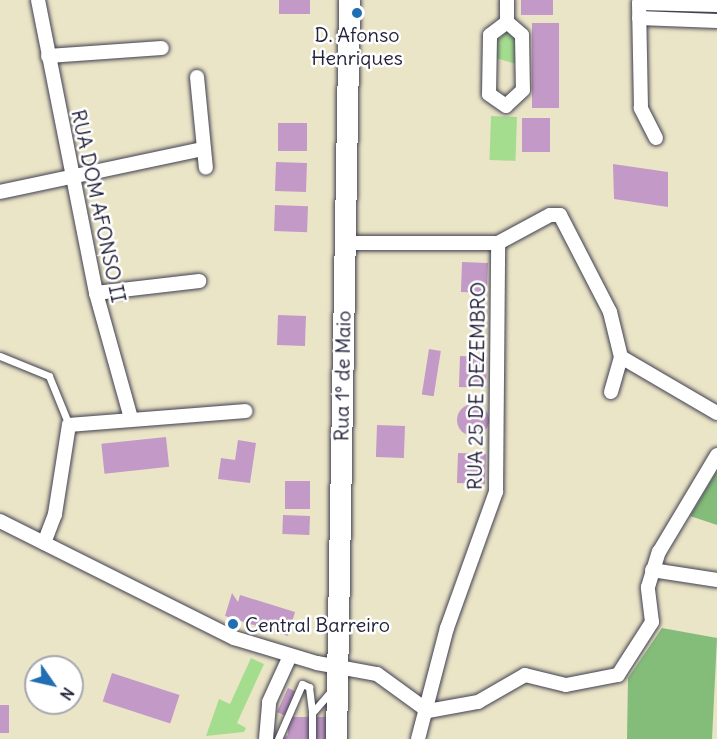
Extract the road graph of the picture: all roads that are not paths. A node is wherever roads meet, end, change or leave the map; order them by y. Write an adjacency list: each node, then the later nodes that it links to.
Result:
1 (38, 0): 9 (street, RUA DOM AFONSO II)
2 (507, 0): 7 (street)
3 (346, 5): 16 (main road, Rua 1º de Maio)
4 (717, 5): 5 (street)
5 (639, 18): 6 (street); 11 (street)
6 (717, 21)
7 (507, 22): 7 (street)
8 (162, 48): 9 (street)
9 (48, 56): 14 (street, RUA DOM AFONSO II)
10 (196, 77): 12 (street)
11 (656, 138)
12 (203, 149): 13 (street); 14 (street)
13 (206, 168)
14 (72, 175): 15 (street); 19 (street, RUA DOM AFONSO II)
15 (0, 192)
16 (344, 243): 17 (street); 33 (main road, Rua 1º de Maio)
17 (498, 243): 21 (street); 34 (street, RUA 25 DE DEZEMBRO)
18 (199, 281): 19 (street)
19 (96, 293): 25 (street, RUA DOM AFONSO II)
20 (0, 356): 26 (lane)
21 (621, 357): 22 (street); 24 (street)
22 (611, 392)
23 (245, 411): 25 (street)
24 (717, 413)
25 (131, 418): 26 (street)
26 (69, 425): 29 (street)
27 (717, 455): 30 (street)
28 (0, 521): 29 (street)
29 (44, 543): 32 (street)
30 (652, 570): 31 (street); 34 (street)
31 (717, 580)
32 (290, 656): 33 (street); 36 (street)
33 (337, 676): 34 (street); 35 (lane); 39 (main road, Rua 1º de Maio)
34 (428, 711): 40 (street, RUA 25 DE DEZEMBRO)
35 (312, 713): 37 (lane); 38 (lane)
36 (266, 739)
37 (278, 739)
38 (312, 739)
39 (336, 739)
40 (418, 739)

